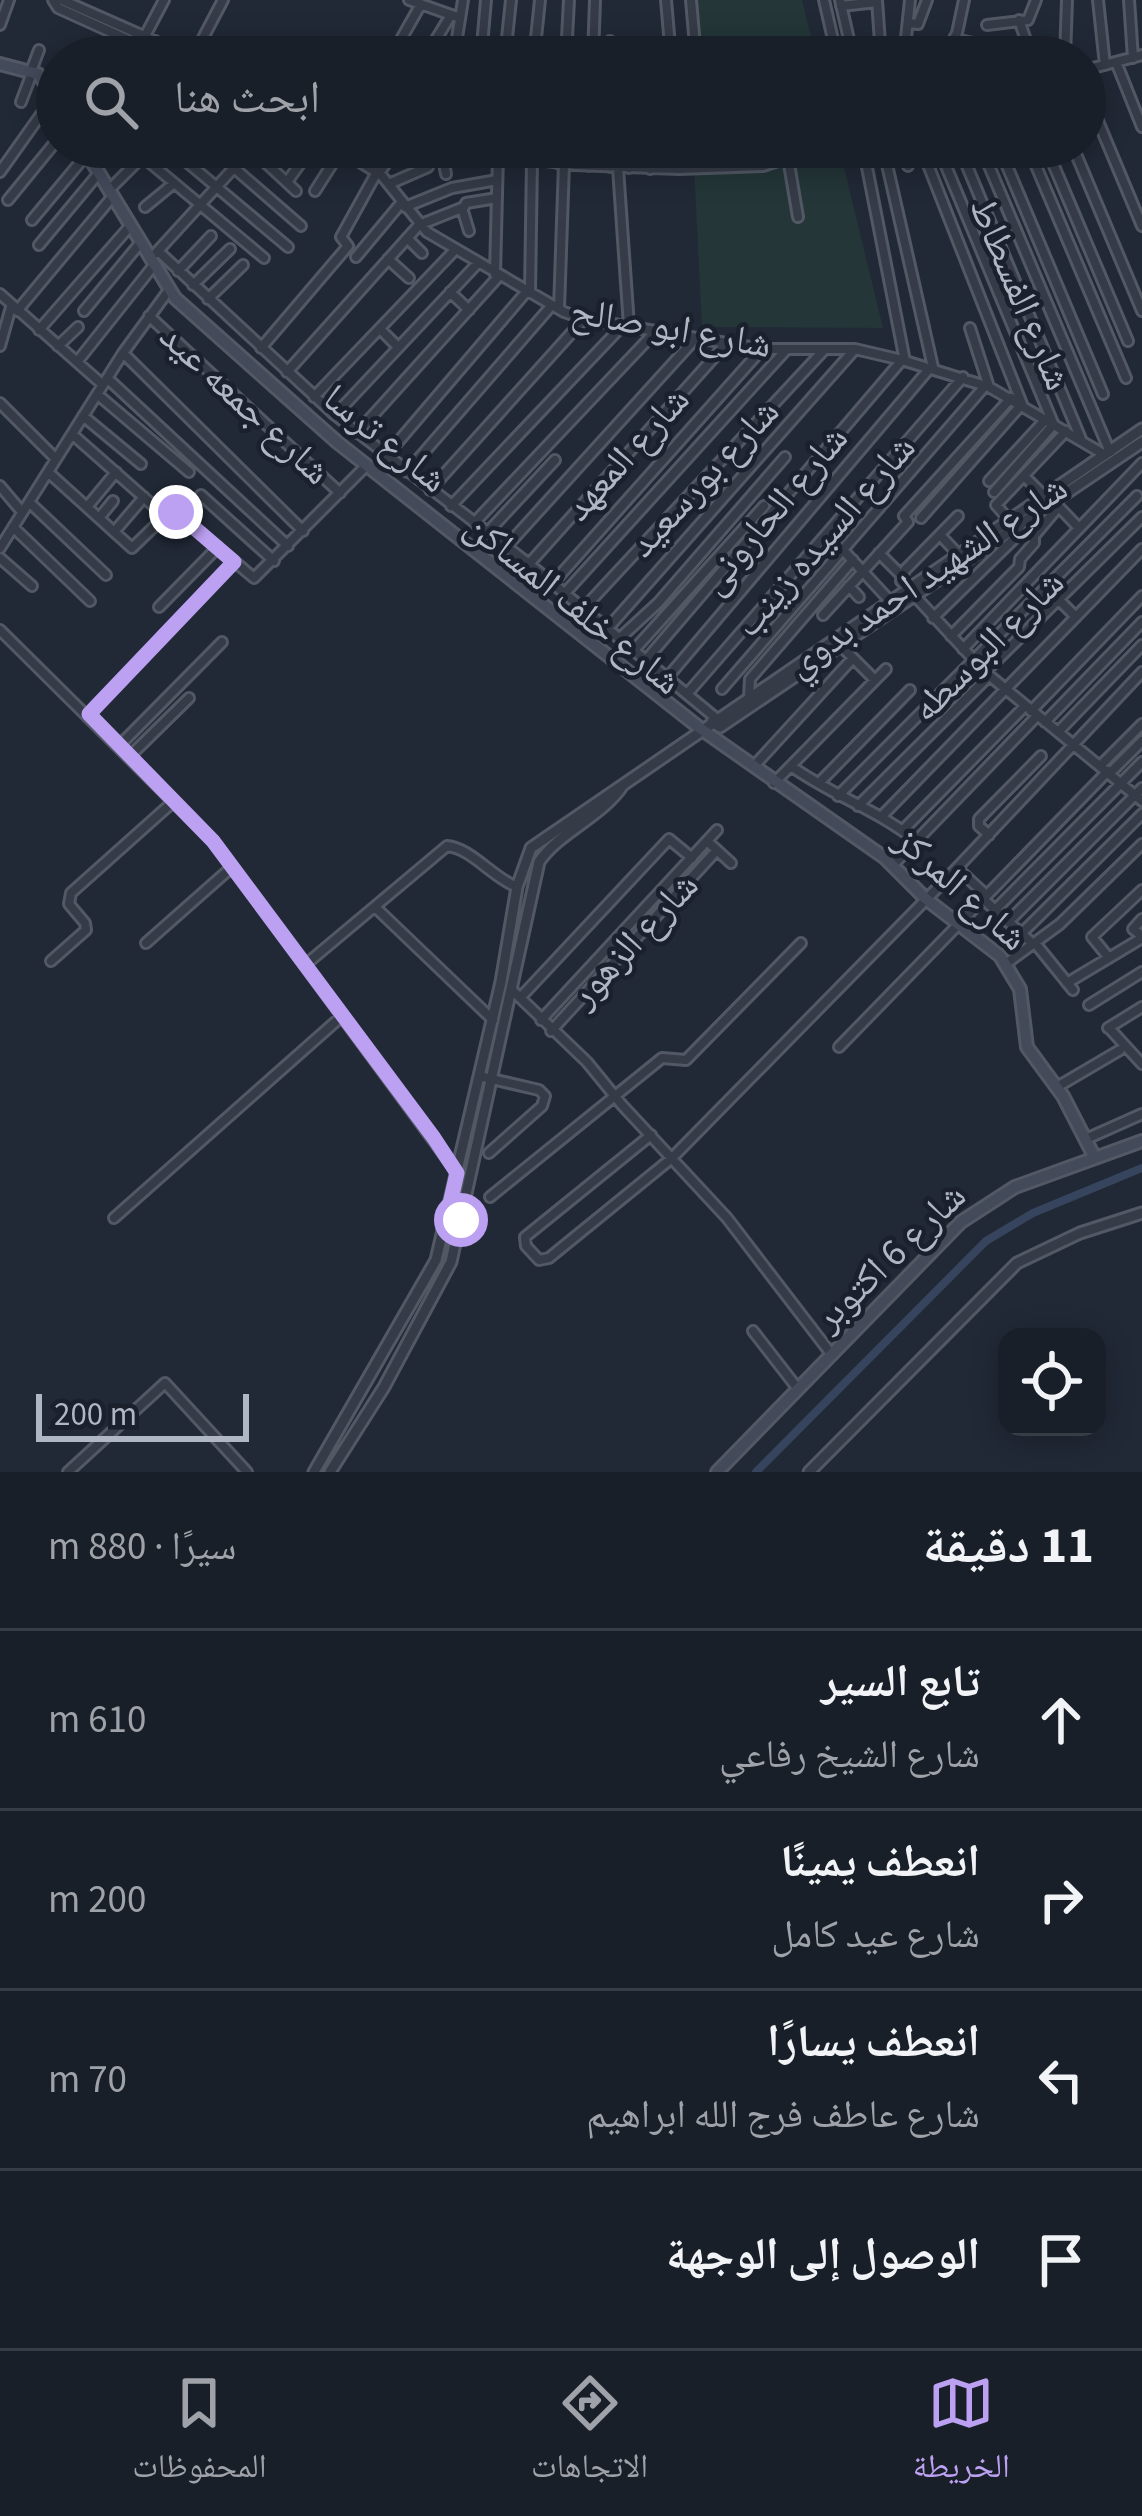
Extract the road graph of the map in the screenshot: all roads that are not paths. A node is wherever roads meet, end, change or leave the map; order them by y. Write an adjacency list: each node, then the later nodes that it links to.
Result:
1 (9, 0): 29 (street)
2 (57, 0): 31 (street)
3 (164, 0): 33 (street)
4 (223, 0): 34 (street)
5 (409, 0): 25 (street)
6 (464, 0): 26 (street)
7 (486, 0): 38 (street)
8 (511, 0): 39 (street)
9 (540, 0): 40 (street)
10 (569, 0): 41 (street)
11 (595, 0): 42 (street)
12 (667, 0): 43 (street)
13 (691, 0): 44 (street)
14 (824, 0): 45 (street)
15 (910, 0): 28 (street)
16 (927, 0): 28 (street)
17 (964, 0): 49 (street)
18 (1036, 0): 27 (street)
19 (1066, 0): 51 (street)
20 (1099, 0): 52 (street)
21 (1129, 0): 54 (street)
22 (877, 1): 23 (street); 47 (street)
23 (864, 2): 24 (street)
24 (840, 3): 46 (street)
25 (421, 4): 26 (street); 35 (street)
26 (456, 17): 36 (street); 37 (street)
27 (1019, 20): 30 (street); 50 (street)
28 (908, 23): 48 (street)
29 (0, 25)
30 (987, 25)
31 (114, 28): 32 (street); 33 (street)
32 (128, 36)
33 (145, 36)
34 (203, 36)
35 (403, 36)
36 (441, 36)
37 (455, 36)
38 (483, 36)
39 (507, 36)
40 (536, 36)
41 (567, 36)
42 (594, 36)
43 (669, 36)
44 (694, 36)
45 (832, 36)
46 (848, 36)
47 (880, 36)
48 (906, 36)
49 (955, 36)
50 (1025, 36)
51 (1065, 36)
52 (1102, 36)
53 (36, 58): 58 (street)
54 (1139, 59): 55 (street)
55 (1116, 62): 57 (street); 62 (street)
56 (0, 64): 58 (main road)
57 (1106, 65)
58 (31, 71): 59 (main road); 60 (street)
59 (36, 74)
60 (21, 102)
61 (36, 124): 96 (street)
62 (1142, 127)
63 (1106, 140): 121 (street)
64 (36, 166): 111 (street)
65 (72, 168): 117 (street)
66 (96, 168): 99 (main road, شارع ترسا)
67 (133, 168): 109 (street)
68 (154, 168): 104 (street)
69 (193, 168): 106 (street)
70 (234, 168): 106 (street); 120 (street)
71 (273, 168): 103 (street)
72 (297, 168): 103 (street)
73 (326, 168): 97 (street)
74 (371, 168): 98 (street, شارع ابو صالح)
75 (381, 168): 98 (street)
76 (426, 168): 105 (street)
77 (446, 168): 100 (street)
78 (497, 168): 102 (street)
79 (527, 168): 143 (street)
80 (561, 168): 146 (street)
81 (619, 168): 94 (street); 155 (street)
82 (707, 168): 95 (street)
83 (790, 168): 116 (street)
84 (866, 168): 173 (street)
85 (888, 168): 175 (street)
86 (930, 168): 185 (street)
87 (947, 168): 188 (street)
88 (968, 168): 193 (street, شارع الفسطاط)
89 (990, 168): 195 (street)
90 (1008, 168): 181 (street)
91 (1037, 168): 178 (street)
92 (1055, 168): 162 (street)
93 (1082, 168): 151 (street)
94 (650, 169): 95 (street)
95 (679, 169)
96 (0, 172)
97 (323, 172): 101 (street); 108 (street)
98 (378, 172): 105 (street, شارع ابو صالح); 166 (street)
99 (99, 173): 109 (main road, شارع ترسا); 126 (street)
100 (446, 174)
101 (344, 175)
102 (497, 180): 110 (street); 112 (street)
103 (287, 182): 107 (street)
104 (172, 184): 113 (street); 114 (street)
105 (389, 184): 112 (street, شارع ابو صالح)
106 (216, 188): 113 (street); 127 (street)
107 (296, 190)
108 (316, 191)
109 (111, 193): 118 (main road, شارع ترسا); 147 (street)
110 (497, 198): 115 (street); 138 (street)
111 (8, 200)
112 (403, 205): 119 (street, شارع ابو صالح); 131 (street)
113 (200, 207): 132 (street); 133 (street)
114 (145, 208)
115 (462, 208): 119 (street); 122 (street)
116 (798, 217)
117 (32, 220)
118 (131, 225): 125 (main road, شارع ترسا); 159 (street)
119 (419, 225): 124 (street); 129 (street, شارع ابو صالح)
120 (301, 226)
121 (1142, 226)
122 (469, 231)
123 (211, 236): 137 (street)
124 (407, 238): 130 (street); 134 (street)
125 (141, 242): 132 (main road, شارع ترسا); 150 (street)
126 (39, 244)
127 (288, 247)
128 (230, 249): 140 (street)
129 (454, 250): 135 (street, شارع ابو صالح); 158 (street)
130 (422, 253)
131 (356, 257)
132 (154, 258): 137 (street, شارع خلف المساكن); 141 (main road, شارع ترسا); 174 (street)
133 (264, 258)
134 (388, 259): 139 (street); 176 (street)
135 (478, 264): 138 (street, شارع ابو صالح); 142 (street)
136 (243, 265): 145 (street)
137 (178, 271): 140 (street, شارع خلف المساكن)
138 (497, 275): 143 (street, شارع ابو صالح); 148 (street)
139 (409, 278)
140 (193, 285): 145 (street, شارع خلف المساكن)
141 (169, 290): 152 (street); 202 (main road, شارع ترسا)
142 (450, 292): 148 (street); 167 (street)
143 (529, 292): 146 (street, شارع ابو صالح); 196 (street)
144 (0, 294): 147 (street)
145 (208, 299): 166 (street, شارع خلف المساكن)
146 (555, 307): 153 (street, شارع ابو صالح); 206 (street)
147 (14, 309): 154 (street); 159 (street)
148 (469, 310): 191 (street)
149 (0, 311): 154 (street)
150 (84, 311)
151 (1142, 311)
152 (149, 316): 172 (street); 212 (street, شارع جمعه عيد)
153 (584, 319): 155 (street, شارع ابو صالح); 210 (street)
154 (10, 320): 163 (street)
155 (626, 326): 160 (street, شارع ابو صالح); 219 (street)
156 (78, 327): 165 (street)
157 (970, 328): 180 (street)
158 (380, 329): 167 (street); 182 (street)
159 (39, 331): 165 (street)
160 (656, 331): 161 (street, شارع ابو صالح); 229 (street)
161 (695, 339): 164 (street, شارع ابو صالح); 240 (street)
162 (1128, 341)
163 (1, 342)
164 (726, 344): 170 (street, شارع ابو صالح); 252 (street, شارع المعهد)
165 (58, 346): 174 (street)
166 (261, 347): 176 (street, شارع خلف المساكن)
167 (398, 347): 186 (street)
168 (826, 348): 169 (street, شارع ابو صالح); 171 (street, شارع ابو صالح); 267 (street, شارع بورسعيد)
169 (855, 349): 173 (street, شارع ابو صالح); 272 (street)
170 (762, 350): 171 (street, شارع ابو صالح); 256 (street)
171 (787, 350): 260 (street)
172 (123, 353): 179 (street); 233 (street)
173 (904, 360): 175 (street, شارع ابو صالح); 282 (street, شارع الحارونى)
174 (77, 362): 179 (street)
175 (932, 368): 177 (street, شارع ابو صالح); 287 (street)
176 (287, 372): 182 (street, شارع خلف المساكن)
177 (964, 377): 180 (street, شارع ابو صالح); 292 (street, شارع السيده زينب)
178 (1126, 378)
179 (103, 386): 187 (street); 205 (street); 238 (street)
180 (987, 387): 183 (street, شارع ابو صالح); 243 (street)
181 (1103, 394)
182 (314, 398): 186 (street, شارع خلف المساكن)
183 (1011, 398): 185 (street, شارع ابو صالح); 245 (street)
184 (0, 403): 198 (street)
185 (1022, 405): 188 (street, شارع ابو صالح); 228 (street)
186 (335, 415): 191 (street, شارع خلف المساكن)
187 (83, 416): 192 (street); 201 (street)
188 (1051, 422): 190 (street, شارع ابو صالح); 208 (street); 211 (street)
189 (1142, 429): 195 (street, شارع الشهيد احمد بدوي)
190 (1066, 431): 193 (street, شارع ابو صالح); 207 (street)
191 (357, 433): 196 (street, شارع خلف المساكن)
192 (72, 434): 198 (street); 204 (street)
193 (1082, 441): 195 (street, شارع ابو صالح)
194 (1142, 442): 216 (street, شارع الشهيد احمد بدوي)
195 (1107, 453): 216 (street, شارع الشهيد احمد بدوي)
196 (386, 456): 206 (street, شارع خلف المساكن)
197 (785, 457): 275 (street)
198 (56, 459): 203 (street)
199 (555, 460): 235 (street)
200 (1142, 463): 232 (street)
201 (142, 464)
202 (366, 466): 212 (street); 297 (main road, شارع ترسا)
203 (48, 472): 218 (street); 221 (street)
204 (116, 472): 215 (street); 221 (street)
205 (189, 472)
206 (407, 472): 210 (street, شارع خلف المساكن)
207 (1024, 476): 216 (street); 223 (street)
208 (989, 481)
209 (0, 486): 222 (street)
210 (430, 490): 219 (street, شارع خلف المساكن)
211 (994, 492)
212 (340, 493): 233 (street)
213 (201, 495): 248 (street)
214 (1137, 496): 283 (street, شارع البوسطه)
215 (144, 497): 224 (street); 234 (street)
216 (1051, 500): 230 (street, شارع الشهيد احمد بدوي); 232 (street); 237 (street); 246 (street, شارع الشهيد احمد بدوي)
217 (113, 501): 227 (street)
218 (29, 502): 222 (street); 254 (street)
219 (451, 506): 229 (street, شارع خلف المساكن)
220 (764, 506): 280 (street)
221 (87, 507): 227 (street)
222 (22, 512): 231 (street)
223 (1003, 513)
224 (165, 516): 234 (street); 239 (street)
225 (958, 517): 236 (street)
226 (1142, 517): 263 (street)
227 (99, 518): 234 (street)
228 (921, 518)
229 (474, 523): 235 (street, شارع خلف المساكن)
230 (1020, 525): 237 (street); 244 (street, شارع الشهيد احمد بدوي); 251 (street)
231 (13, 527): 241 (street); 264 (street)
232 (1079, 528): 279 (street)
233 (303, 530): 238 (street)
234 (114, 532)
235 (487, 533): 240 (street, شارع خلف المساكن)
236 (940, 535): 246 (street); 255 (street)
237 (1034, 539): 274 (street)
238 (288, 546): 248 (street)
239 (218, 547): 250 (street); 266 (street)
240 (506, 547): 252 (street, شارع خلف المساكن)
241 (0, 548)
242 (1142, 549): 269 (street)
243 (843, 550): 249 (street); 289 (street)
244 (980, 550): 251 (street); 259 (street, شارع الشهيد احمد بدوي)
245 (879, 553): 253 (street); 255 (street)
246 (958, 554): 259 (street, شارع الشهيد احمد بدوي)
247 (0, 559): 257 (street)
248 (274, 560): 250 (street)
249 (854, 560): 253 (street); 293 (street)
250 (234, 562): 296 (street)
251 (990, 563): 270 (street)
252 (529, 564): 256 (street, شارع خلف المساكن)
253 (863, 570): 258 (street); 265 (street)
254 (106, 575)
255 (901, 575): 259 (street)
256 (553, 583): 260 (street, شارع خلف المساكن)
257 (32, 586)
258 (849, 586): 262 (street); 268 (street)
259 (910, 592): 265 (street, شارع الشهيد احمد بدوي); 270 (street)
260 (565, 593): 267 (street, شارع خلف المساكن)
261 (1142, 596): 295 (street)
262 (859, 597)
263 (1058, 599): 269 (street); 286 (street)
264 (90, 602)
265 (892, 604): 277 (street, شارع الشهيد احمد بدوي)
266 (159, 608)
267 (584, 608): 272 (street, شارع خلف المساكن)
268 (823, 615)
269 (1076, 617): 291 (street)
270 (933, 618): 274 (street)
271 (1142, 622): 295 (street)
272 (608, 628): 275 (street, شارع خلف المساكن)
273 (0, 631): 296 (street)
274 (951, 636): 279 (street)
275 (620, 638): 280 (street, شارع خلف المساكن)
276 (222, 642): 302 (street)
277 (838, 642): 281 (street); 293 (street, شارع الشهيد احمد بدوي); 297 (street, شارع الشهيد احمد بدوي)
278 (1142, 645): 299 (street)
279 (963, 649): 283 (street)
280 (634, 650): 282 (street, شارع خلف المساكن)
281 (853, 658): 288 (street); 307 (street)
282 (646, 660): 287 (street, شارع خلف المساكن)
283 (974, 660): 286 (street); 314 (street, شارع البوسطه)
284 (886, 669): 288 (street)
285 (1142, 672): 301 (street)
286 (987, 674): 291 (street); 316 (street)
287 (667, 678): 292 (street, شارع خلف المساكن)
288 (875, 680): 306 (street)
289 (722, 689)
290 (910, 690): 312 (street)
291 (1006, 691): 295 (street); 318 (street)
292 (686, 694): 297 (street, شارع خلف المساكن)
293 (749, 697): 297 (street, شارع الشهيد احمد بدوي)
294 (189, 698): 303 (street)
295 (1034, 713): 299 (street); 320 (street); 323 (street)
296 (89, 714): 302 (street)
297 (710, 724): 307 (main road, شارع المركز); 309 (street)
298 (1142, 724): 308 (street)
299 (1058, 732): 301 (street)
300 (1142, 741): 308 (street)
301 (1074, 745): 308 (street); 321 (street)
302 (120, 746): 303 (street)
303 (130, 756): 315 (street)
304 (1041, 756): 321 (street)
305 (1142, 762): 311 (street)
306 (791, 766): 310 (street); 312 (street)
307 (753, 767): 310 (main road, شارع المركز)
308 (1106, 770): 311 (street); 333 (street)
309 (626, 780): 331 (street); 350 (street)
310 (774, 783): 328 (main road, شارع المركز)
311 (1121, 783): 313 (street); 336 (street)
312 (818, 784): 314 (street)
313 (1140, 795): 338 (street)
314 (838, 796): 316 (street)
315 (174, 801): 329 (street); 346 (street)
316 (858, 806): 318 (street)
317 (1142, 814): 340 (street)
318 (882, 817): 320 (street)
319 (717, 830): 322 (street)
320 (903, 830): 323 (street)
321 (989, 835): 330 (street)
322 (707, 841): 325 (street); 326 (street)
323 (916, 841): 328 (street)
324 (1142, 844): 344 (street)
325 (717, 850): 327 (street); 356 (street, شارع الزهور)
326 (692, 858): 350 (street); 355 (street)
327 (730, 863)
328 (893, 865): 334 (main road, شارع المركز)
329 (232, 867): 342 (street); 348 (street)
330 (957, 868): 333 (street); 334 (street)
331 (517, 887): 335 (street); 350 (street)
332 (1142, 890): 345 (street)
333 (985, 897): 336 (street); 339 (street)
334 (926, 899): 339 (main road, شارع المركز); 369 (street)
335 (375, 907): 348 (street); 354 (street)
336 (995, 910): 338 (street)
337 (1142, 919): 341 (street)
338 (1008, 922): 340 (street)
339 (959, 925): 347 (main road, شارع المركز); 358 (street)
340 (1021, 934): 344 (street)
341 (1142, 937): 345 (street)
342 (146, 943)
343 (801, 943): 363 (street)
344 (1034, 944): 345 (street); 347 (street)
345 (1108, 958)
346 (51, 962)
347 (1007, 963): 362 (main road, شارع المركز)
348 (305, 965): 353 (street)
349 (1142, 972): 351 (street)
350 (510, 986): 354 (street); 355 (street); 357 (street)
351 (1089, 1005)
352 (1140, 1013): 360 (street)
353 (342, 1016): 371 (street); 374 (street)
354 (493, 1020): 357 (street)
355 (541, 1020): 356 (street)
356 (551, 1030): 363 (street)
357 (492, 1046): 361 (street)
358 (839, 1047)
359 (1120, 1050): 362 (street)
360 (1142, 1064)
361 (484, 1077): 368 (street); 371 (street); 375 (street)
362 (1058, 1087): 366 (main road, شارع المركز)
363 (616, 1098): 365 (street); 372 (street)
364 (1142, 1114): 366 (street)
365 (651, 1136): 369 (street); 369 (street)
366 (1086, 1139): 370 (main road, شارع المركز)
367 (1142, 1142): 370 (main road, شارع 6 اكتوبر)
368 (489, 1153)
369 (671, 1158): 377 (street)
370 (1095, 1158): 377 (main road, شارع 6 اكتوبر)
371 (457, 1173): 375 (street)
372 (490, 1197)
373 (1142, 1213): 385 (street)
374 (114, 1218)
375 (454, 1218): 378 (street)
376 (753, 1331): 379 (street)
377 (832, 1355): 379 (main road, شارع 6 اكتوبر)
378 (376, 1383): 382 (street); 383 (street)
379 (798, 1389): 384 (main road, شارع 6 اكتوبر)
380 (68, 1472): 381 (street)
381 (247, 1472)
382 (314, 1472)
383 (330, 1472)
384 (717, 1472)
385 (809, 1472)

